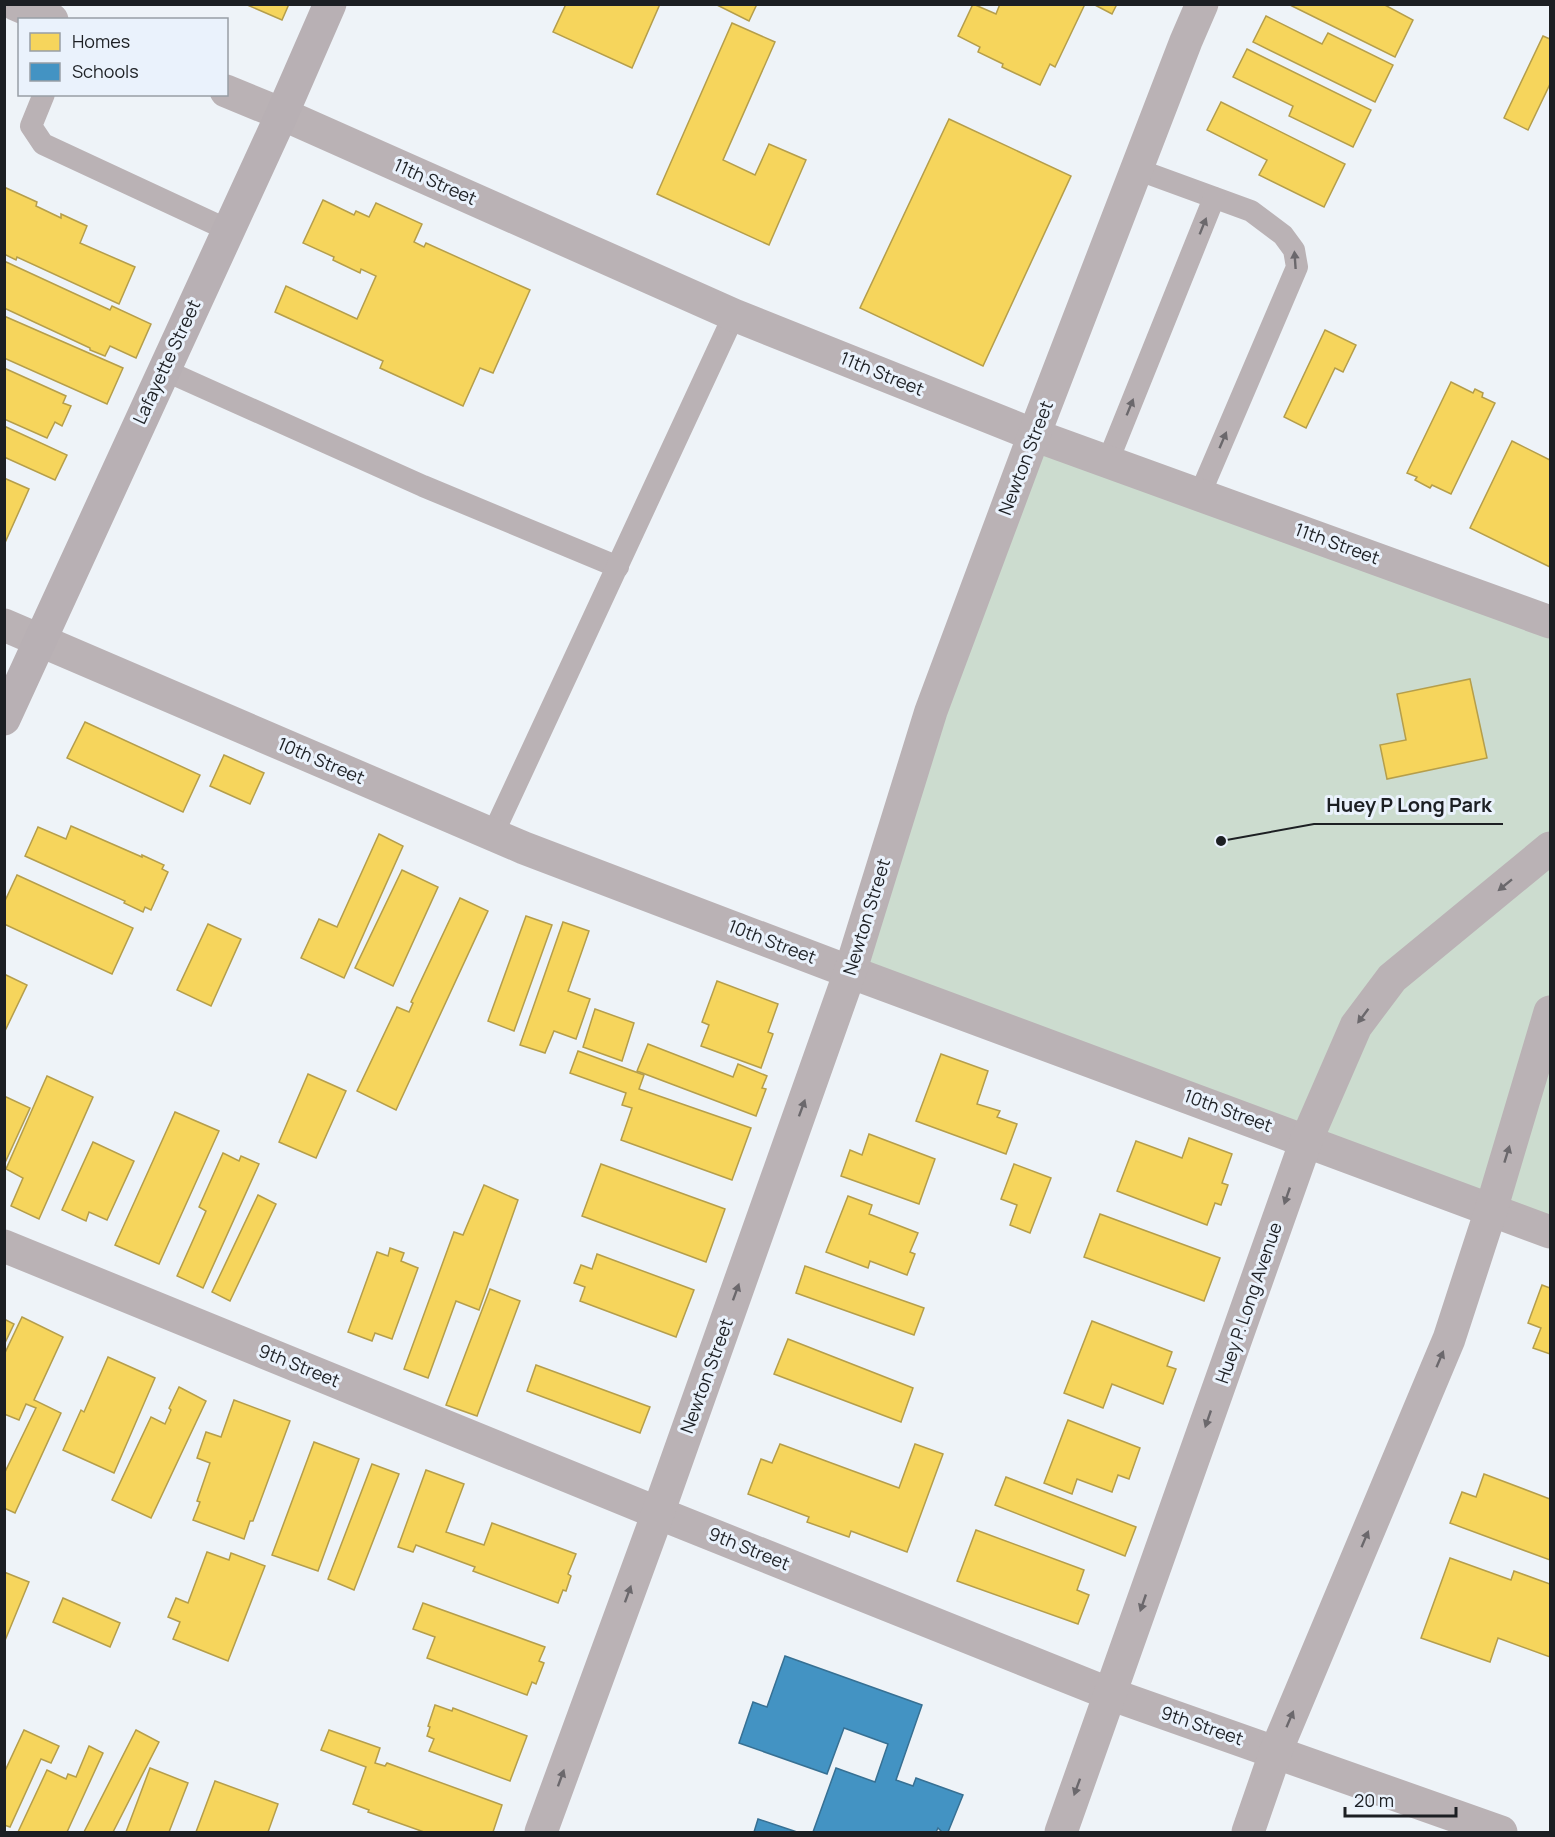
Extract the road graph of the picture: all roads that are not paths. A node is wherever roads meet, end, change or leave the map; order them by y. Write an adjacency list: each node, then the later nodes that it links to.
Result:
1 (15, 4): 4 (street)
2 (330, 4): 7 (main road, Lafayette Street)
3 (1202, 4): 8 (street, Newton Street)
4 (47, 18)
5 (228, 92): 7 (street, 11th Street)
6 (43, 96): 10 (lane)
7 (282, 114): 10 (main road, Lafayette Street); 11 (street, 11th Street)
8 (1136, 170): 9 (lane); 13 (street, Newton Street)
9 (1214, 198): 14 (lane, one-way to 9); 15 (lane, one-way to 9)
10 (228, 230): 12 (main road, Lafayette Street)
11 (734, 315): 13 (street, 11th Street); 16 (lane)
12 (164, 370): 16 (lane); 19 (main road, Lafayette Street)
13 (1034, 435): 14 (street, 11th Street); 23 (street, Newton Street)
14 (1108, 461): 15 (street, 11th Street)
15 (1200, 494): 17 (street, 11th Street)
16 (618, 567): 21 (lane)
17 (1551, 622)
18 (4, 625): 19 (street, 10th Street)
19 (39, 640): 20 (main road, Lafayette Street); 21 (street, 10th Street)
20 (4, 719)
21 (493, 834): 23 (street, 10th Street)
22 (1551, 848): 25 (street, Huey P. Long Avenue, one-way to 25)
23 (850, 972): 25 (street, 10th Street); 29 (street, Newton Street, one-way to 23)
24 (1551, 1012): 26 (street, one-way to 24)
25 (1306, 1141): 26 (street, 10th Street); 30 (street, Huey P. Long Avenue, one-way to 30)
26 (1491, 1210): 27 (street, 10th Street); 31 (street, one-way to 26)
27 (1551, 1232)
28 (4, 1246): 29 (street, 9th Street)
29 (658, 1513): 30 (street, 9th Street); 32 (street, Newton Street, one-way to 29)
30 (1110, 1694): 31 (street, 9th Street); 33 (street, Huey P. Long Avenue, one-way to 33)
31 (1276, 1751): 34 (street); 35 (street, 9th Street)
32 (541, 1833)
33 (1061, 1833)
34 (1248, 1833)
35 (1501, 1833)

